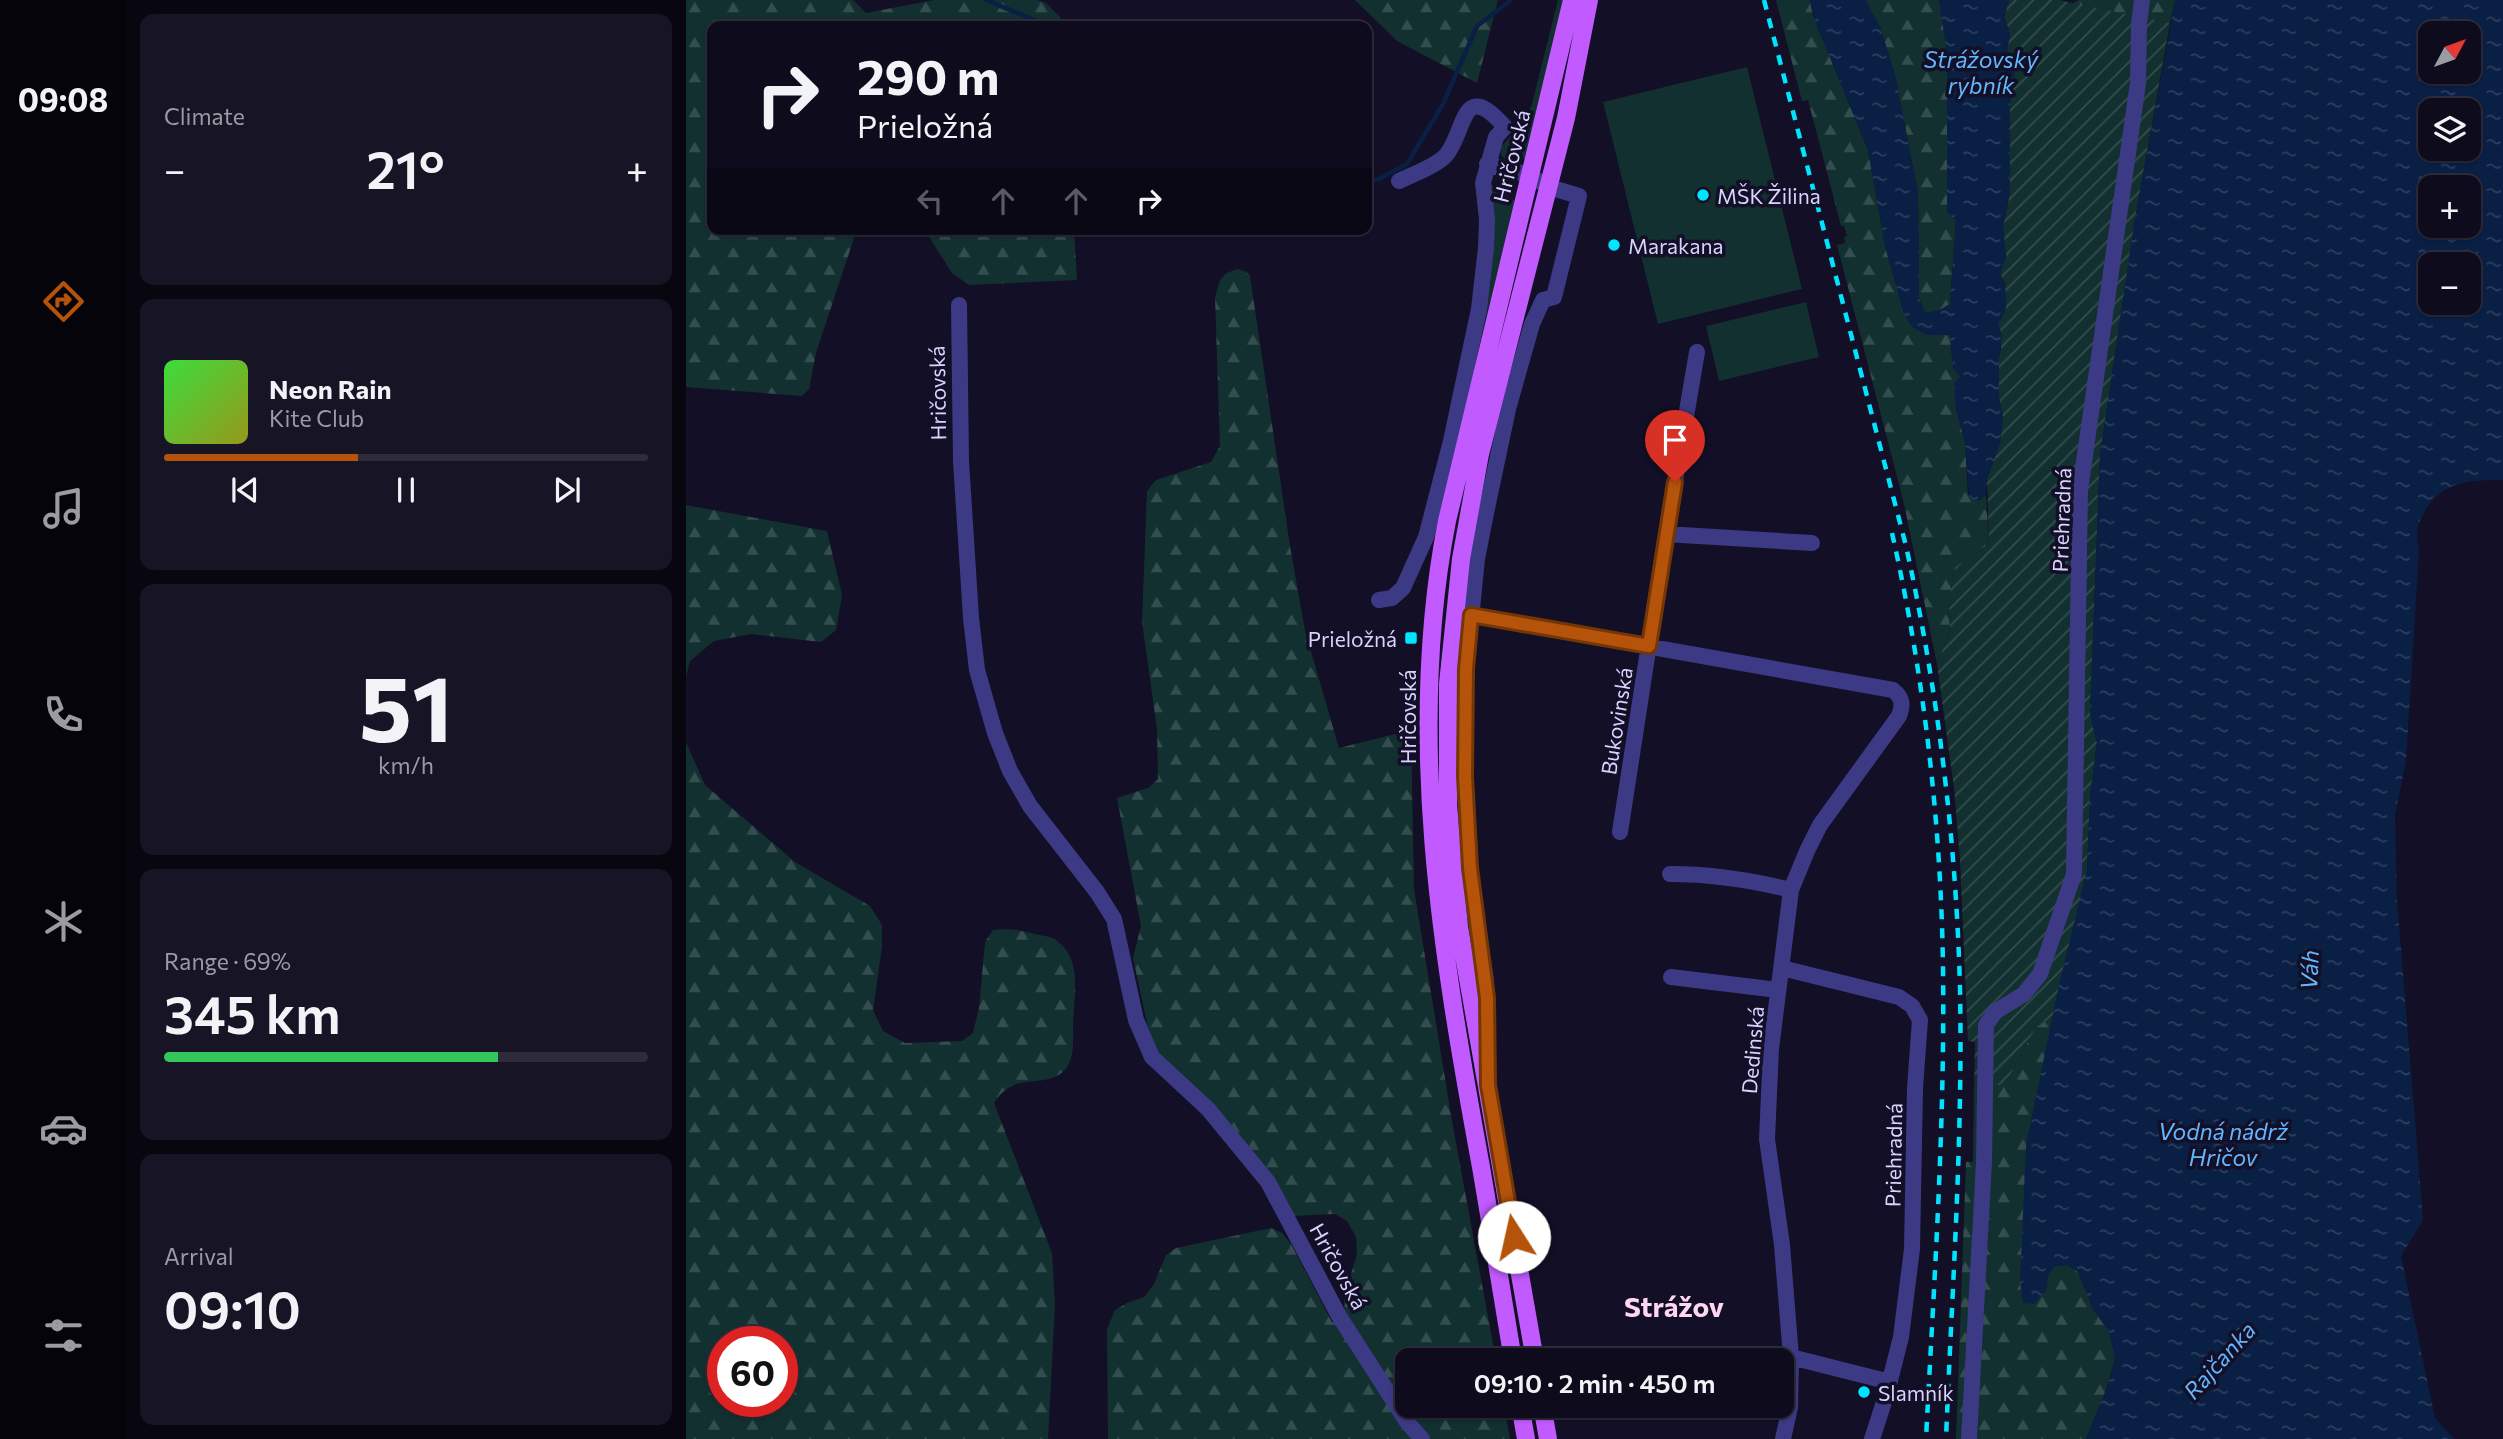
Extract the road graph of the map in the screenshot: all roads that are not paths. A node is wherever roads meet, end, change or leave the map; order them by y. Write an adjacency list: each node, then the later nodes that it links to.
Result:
1 (1572, 0): 5 (main road, Hričovská)
2 (1589, 0): 7 (main road, Hričovská)
3 (2142, 0): 37 (street, Priehradná)
4 (1488, 164): 5 (street); 6 (street); 14 (street)
5 (1529, 176): 7 (street); 24 (main road, Hričovská)
6 (1399, 181)
7 (1549, 187): 8 (main road, Hričovská); 9 (street, Hričovská)
8 (1521, 296): 9 (street); 23 (main road, Hričovská)
9 (1544, 300): 15 (street, Hričovská)
10 (959, 305): 32 (street, Hričovská)
11 (1697, 352): 12 (street, Bukovinská)
12 (1666, 534): 13 (street); 16 (street, Bukovinská)
13 (1812, 543)
14 (1379, 600)
15 (1471, 615): 16 (street); 23 (street, Hričovská)
16 (1649, 646): 17 (street, Bukovinská); 19 (street, Dedinská)
17 (1620, 832)
18 (1670, 874): 19 (street)
19 (1791, 890): 20 (street, Dedinská)
20 (1782, 968): 22 (street, Dedinská); 28 (street, Priehradná)
21 (1671, 977): 22 (street)
22 (1779, 990): 26 (street, Dedinská)
23 (1488, 1085): 25 (main road, Hričovská)
24 (1511, 1348)
25 (1533, 1348)
26 (1790, 1348)
27 (1794, 1358): 28 (street)
28 (1890, 1382): 36 (street, Priehradná)
29 (1522, 1418): 33 (main road)
30 (1544, 1418): 34 (main road)
31 (1788, 1418): 35 (street, Dedinská)
32 (1422, 1439)
33 (1526, 1439)
34 (1548, 1439)
35 (1783, 1439)
36 (1872, 1439)
37 (1969, 1439)

